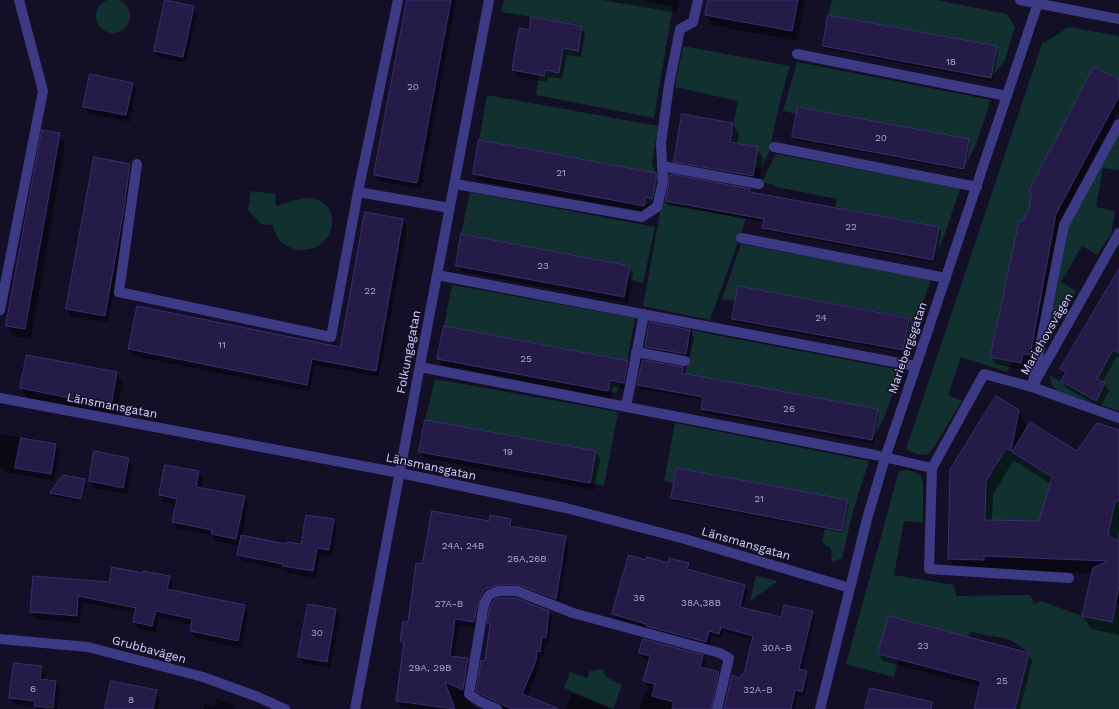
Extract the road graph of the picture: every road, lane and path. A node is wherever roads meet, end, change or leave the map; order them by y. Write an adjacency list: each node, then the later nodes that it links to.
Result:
1 (19, 0): 23 (street)
2 (398, 0): 17 (street)
3 (489, 0): 14 (street, Folkungagatan)
4 (698, 0): 13 (street)
5 (1020, 0): 6 (street)
6 (1039, 2): 7 (street); 9 (street, Mariebergsgatan)
7 (1119, 19)
8 (797, 54): 9 (street)
9 (1007, 96): 16 (street, Mariebergsgatan)
10 (1119, 124): 29 (street)
11 (774, 147): 16 (street)
12 (137, 164): 17 (street)
13 (662, 166): 14 (street); 15 (street)
14 (455, 184): 18 (street, Folkungagatan)
15 (759, 184)
16 (976, 187): 22 (street, Mariebergsgatan)
17 (358, 192): 18 (street)
18 (450, 208): 21 (street, Folkungagatan)
19 (1119, 233): 29 (street, Mariehovsvägen)
20 (742, 238): 22 (street)
21 (437, 275): 24 (street); 28 (street, Folkungagatan)
22 (946, 278): 27 (street, Mariebergsgatan)
23 (0, 310)
24 (644, 314): 25 (street); 27 (street)
25 (636, 352): 26 (street); 31 (street)
26 (684, 361)
27 (915, 366): 33 (street, Mariebergsgatan)
28 (420, 367): 31 (street); 35 (street, Folkungagatan)
29 (1032, 387): 32 (street, Mariehovsvägen); 34 (street)
30 (0, 398): 35 (street, Länsmansgatan)
31 (626, 407): 33 (street)
32 (1119, 418)
33 (885, 458): 34 (street); 37 (street, Mariebergsgatan)
34 (932, 468): 36 (street)
35 (400, 473): 37 (street, Länsmansgatan); 40 (street, Folkungagatan)
36 (1069, 578)
37 (850, 588): 43 (street, Mariebergsgatan)
38 (0, 639): 39 (street, Grubbavägen)
39 (285, 709)
40 (356, 709)
41 (497, 709): 42 (street)
42 (717, 709)
43 (820, 709)

